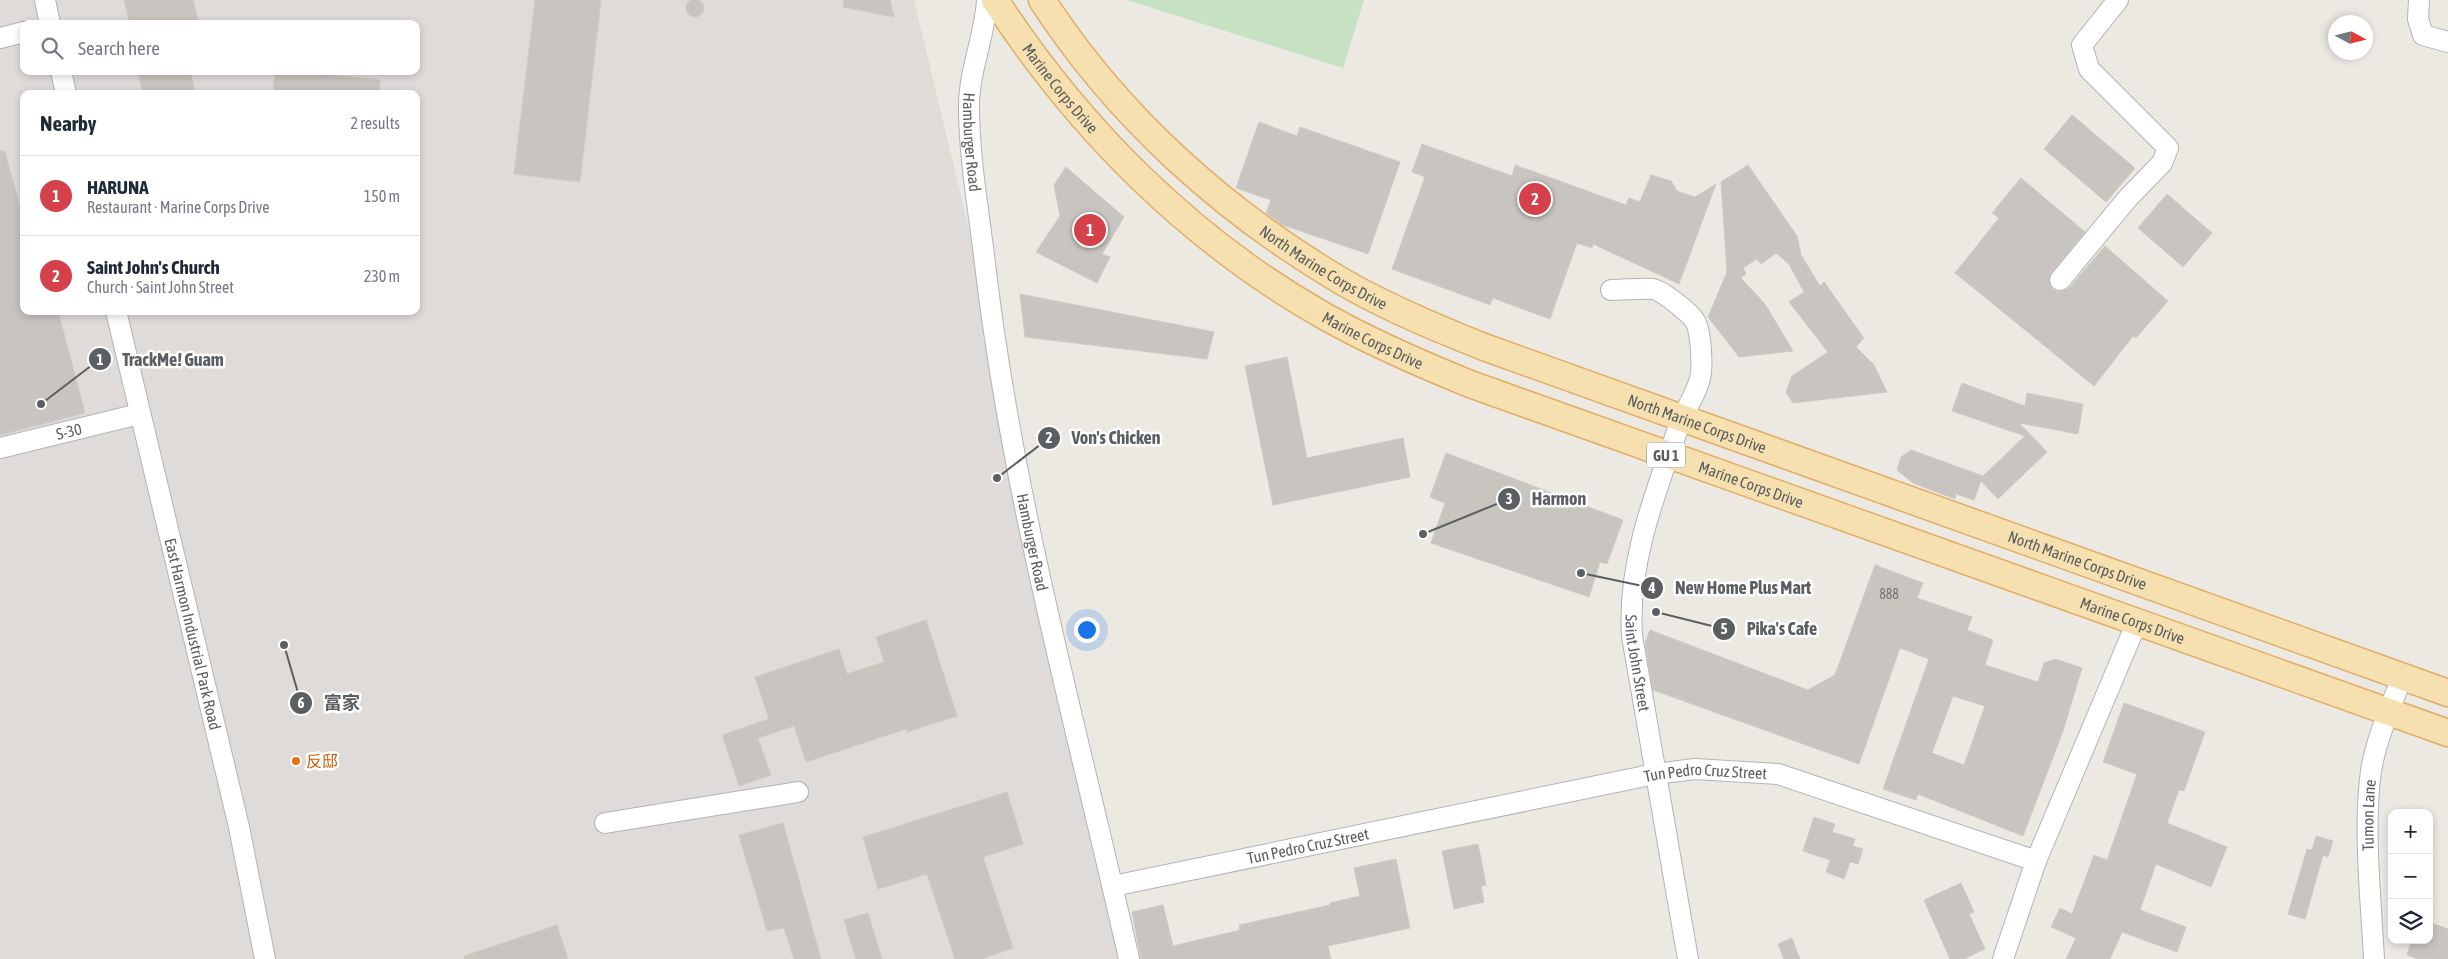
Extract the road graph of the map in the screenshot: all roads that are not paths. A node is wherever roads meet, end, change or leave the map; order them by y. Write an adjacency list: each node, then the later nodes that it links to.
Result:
1 (45, 0): 7 (street)
2 (987, 0): 29 (street, Hamburger Road)
3 (995, 0): 19 (main road, Marine Corps Drive / GU 1)
4 (1042, 0): 17 (main road, North Marine Corps Drive / GU 1)
5 (2118, 0): 13 (street)
6 (2419, 0): 10 (street)
7 (49, 20)
8 (20, 33): 9 (street)
9 (0, 38)
10 (2448, 42)
11 (62, 75): 12 (street)
12 (65, 90)
13 (2060, 280)
14 (1612, 290): 17 (street, Saint John Street)
15 (117, 315): 16 (street, East Harmon Industrial Park Road)
16 (139, 414): 18 (street, S-30); 30 (street, East Harmon Industrial Park Road)
17 (1682, 419): 19 (street, Saint John Street); 21 (main road, North Marine Corps Drive / GU 1)
18 (0, 448)
19 (1668, 456): 20 (main road, Marine Corps Drive / GU 1); 25 (street, Saint John Street)
20 (2136, 622): 23 (main road, Marine Corps Drive / GU 1); 28 (street)
21 (2402, 677): 22 (main road, North Marine Corps Drive / GU 1); 23 (street, Tumon Lane)
22 (2448, 693)
23 (2389, 712): 24 (main road, Marine Corps Drive / GU 1); 34 (street, Tumon Lane)
24 (2448, 733)
25 (1656, 774): 28 (street, Tun Pedro Cruz Street); 29 (street, Tun Pedro Cruz Street); 32 (street, Saint John Street)
26 (798, 792): 27 (street)
27 (605, 823)
28 (2036, 861): 33 (street)
29 (1113, 886): 31 (street, Hamburger Road)
30 (265, 959)
31 (1129, 959)
32 (1688, 959)
33 (2003, 959)
34 (2374, 959)

